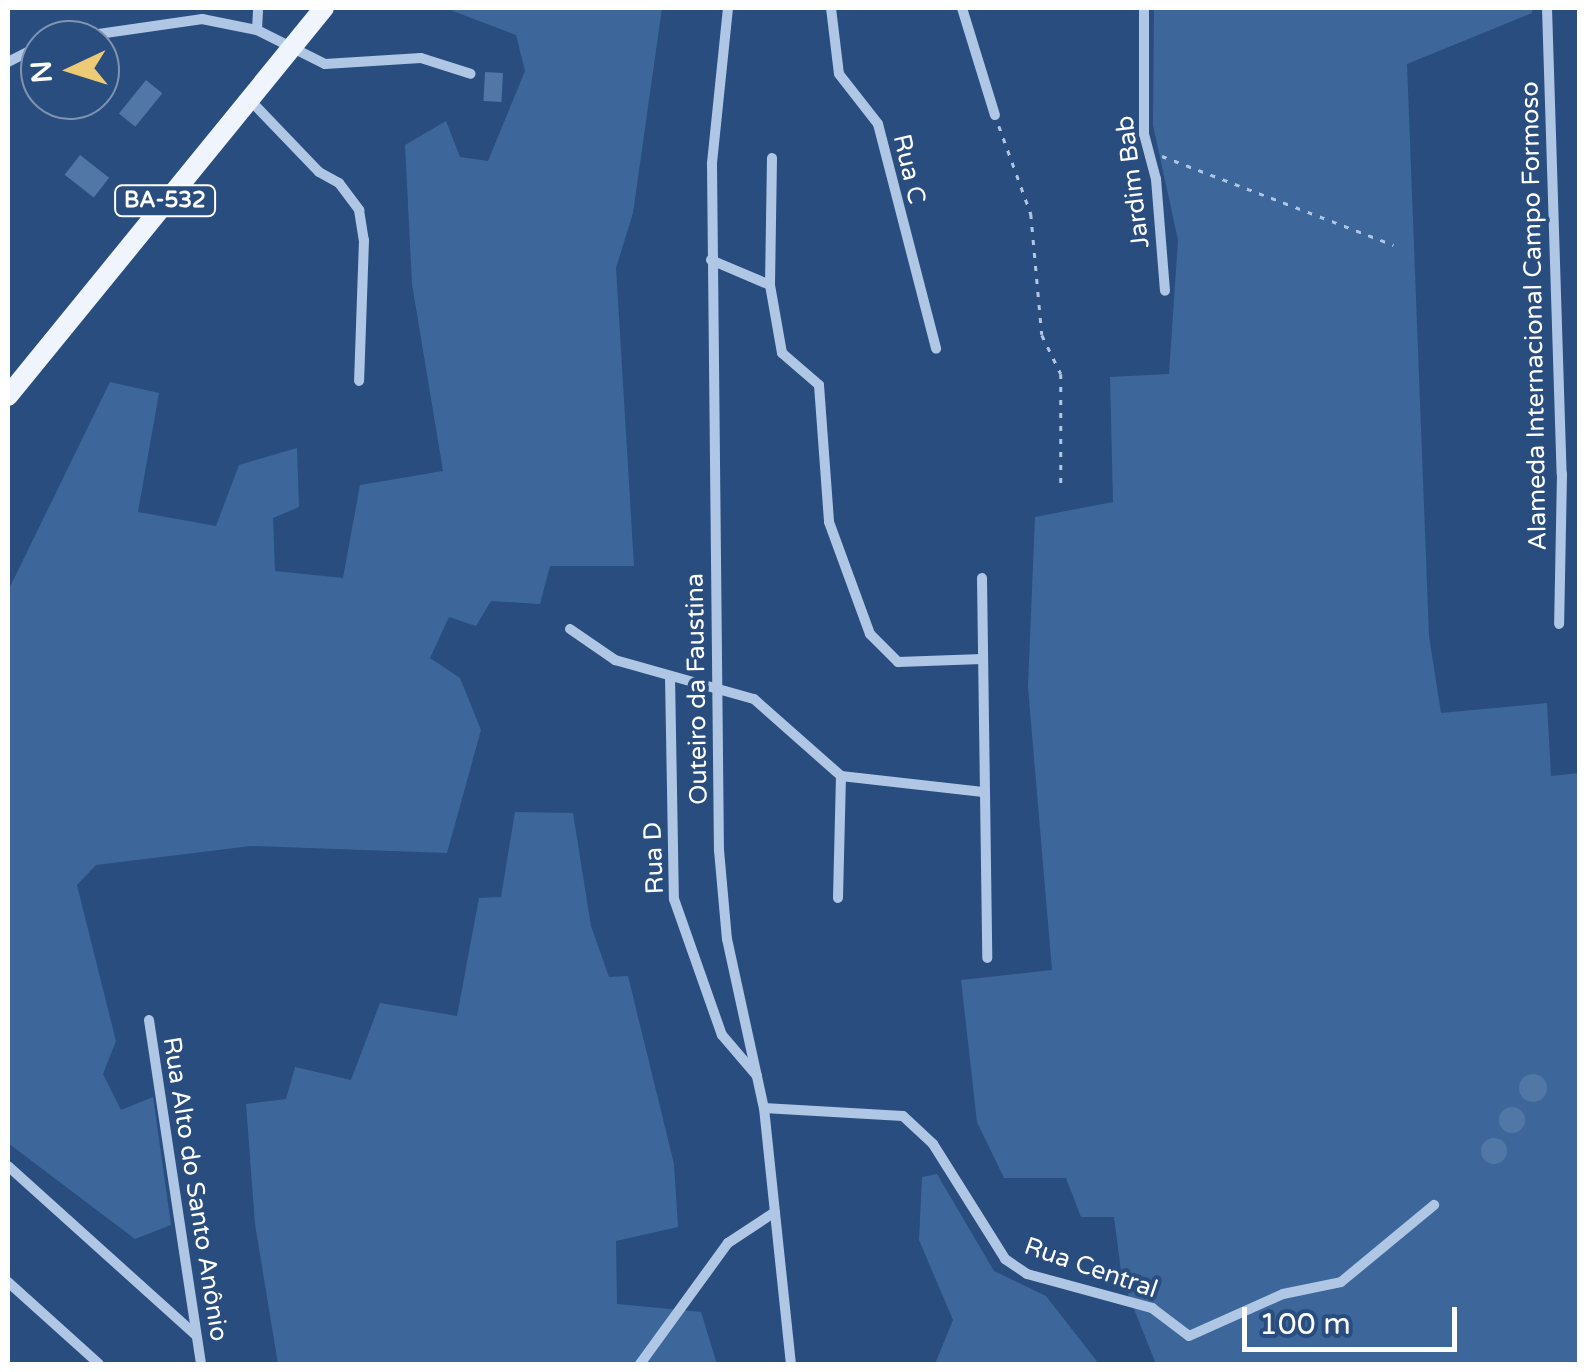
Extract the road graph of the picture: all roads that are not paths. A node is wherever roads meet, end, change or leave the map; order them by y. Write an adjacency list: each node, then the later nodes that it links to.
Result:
1 (258, 8): 8 (street)
2 (324, 8): 10 (main road, BA-532)
3 (728, 8): 15 (street, Outeiro da Faustina)
4 (831, 8): 18 (street, Rua C)
5 (962, 8): 13 (street)
6 (1144, 8): 17 (street, Jardim Bab)
7 (1547, 8): 22 (street, Alameda Internacional Campo Formoso)
8 (257, 30): 9 (street); 10 (street)
9 (120, 31)
10 (289, 49): 11 (street); 12 (main road, BA-532)
11 (471, 74)
12 (248, 98): 19 (street); 20 (main road, BA-532)
13 (995, 115)
14 (772, 158): 16 (street)
15 (711, 260): 16 (street); 26 (street, Outeiro da Faustina)
16 (770, 285): 24 (street)
17 (1165, 291)
18 (936, 349)
19 (359, 380)
20 (8, 396)
21 (982, 578): 24 (street)
22 (1559, 624)
23 (570, 629): 25 (street)
24 (982, 660): 28 (street)
25 (670, 676): 26 (street); 32 (street, Rua D)
26 (714, 686): 27 (street); 32 (street, Outeiro da Faustina)
27 (841, 776): 28 (street); 29 (street)
28 (983, 792): 30 (street)
29 (838, 898)
30 (987, 958)
31 (150, 1020): 38 (street, Rua Alto do Santo Anônio)
32 (758, 1077): 33 (street, Outeiro da Faustina)
33 (764, 1108): 35 (street, Rua Central); 36 (street, Outeiro da Faustina)
34 (8, 1166): 38 (street)
35 (1434, 1204)
36 (775, 1212): 41 (street); 42 (street, Outeiro da Faustina)
37 (8, 1282): 39 (street)
38 (196, 1336): 40 (street, Rua Alto do Santo Anônio)
39 (99, 1364)
40 (201, 1364)
41 (640, 1364)
42 (791, 1364)

